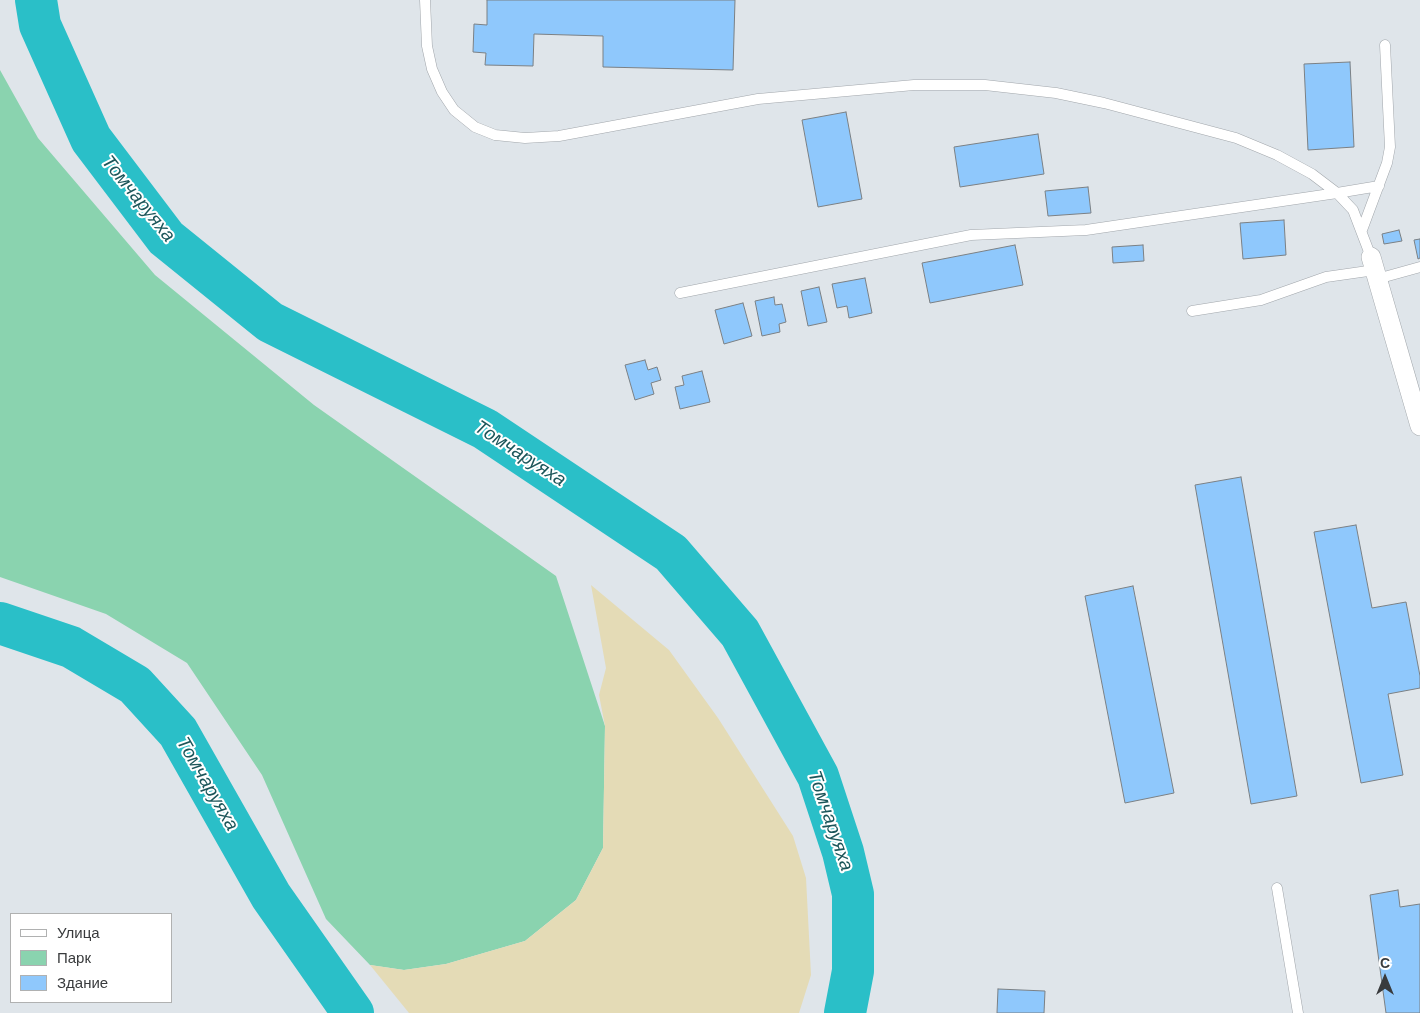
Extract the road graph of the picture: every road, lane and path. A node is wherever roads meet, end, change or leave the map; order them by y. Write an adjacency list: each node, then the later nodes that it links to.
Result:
1 (424, 0): 4 (lane)
2 (1385, 45): 3 (lane)
3 (1378, 186): 4 (lane); 5 (lane)
4 (1337, 194): 5 (lane); 8 (lane)
5 (1362, 230): 7 (lane)
6 (1420, 267): 7 (lane)
7 (1374, 269): 9 (lane); 10 (street)
8 (680, 294)
9 (1192, 310)
10 (1420, 426)
11 (1277, 888): 12 (lane)
12 (1298, 1013)

